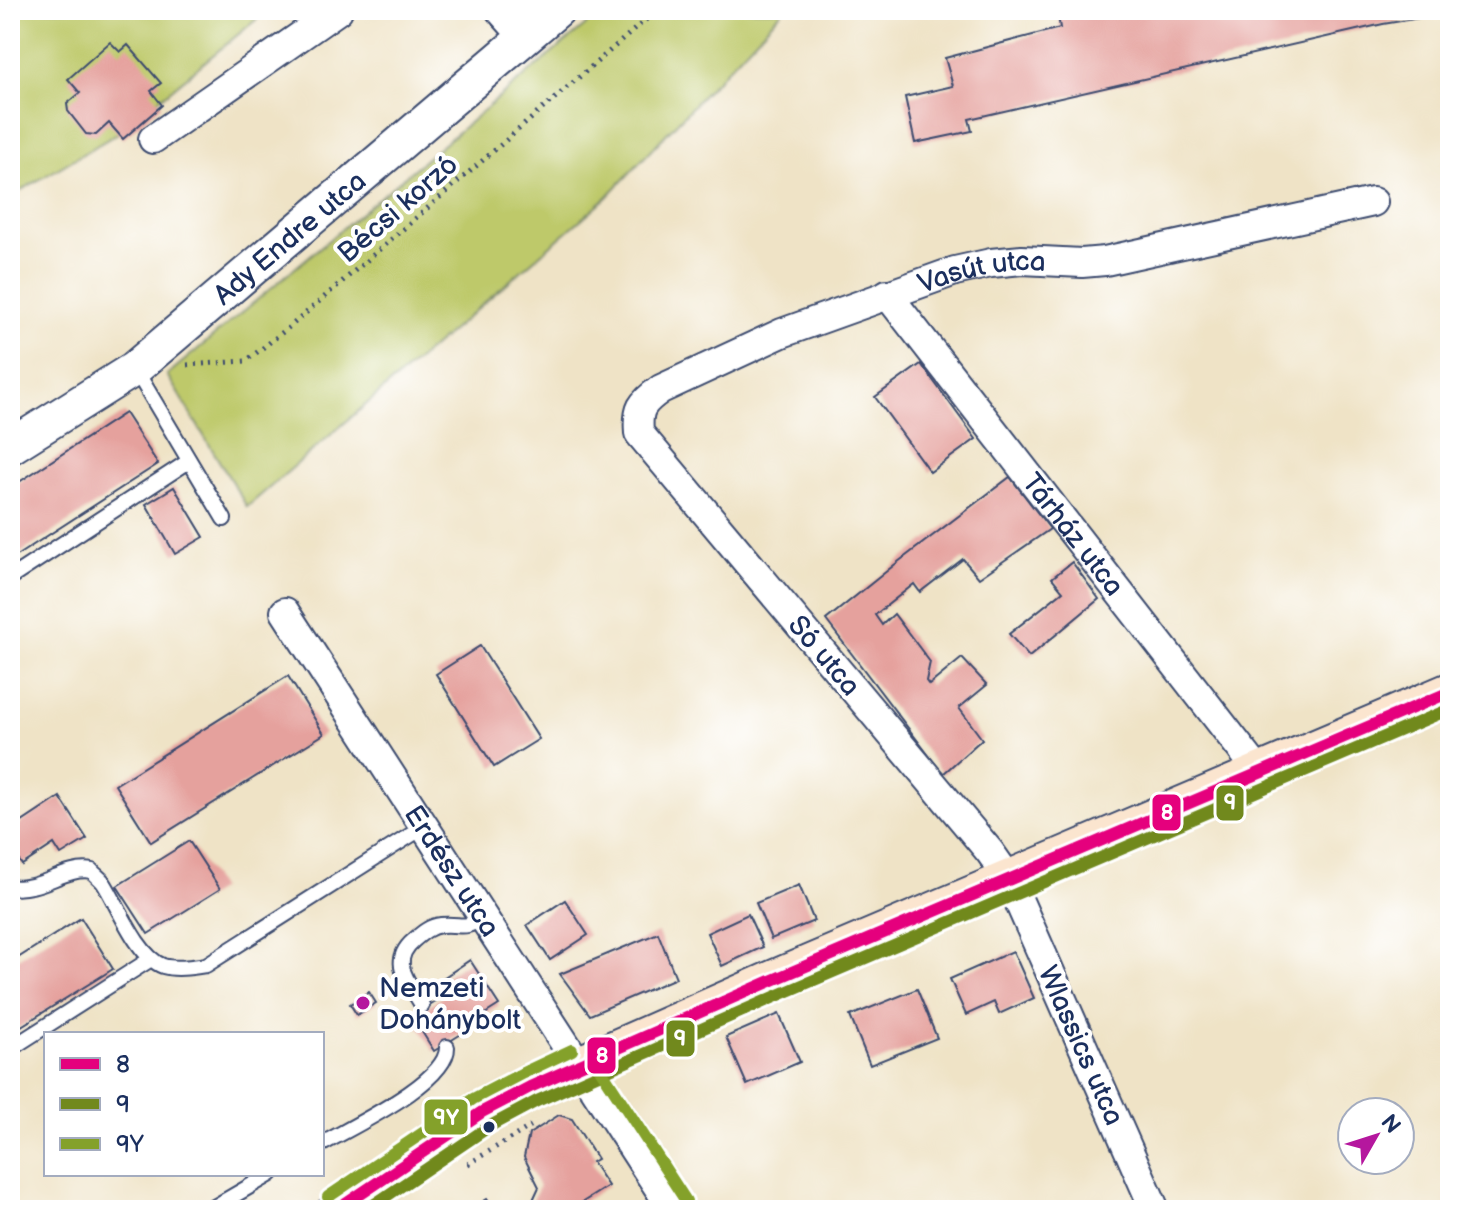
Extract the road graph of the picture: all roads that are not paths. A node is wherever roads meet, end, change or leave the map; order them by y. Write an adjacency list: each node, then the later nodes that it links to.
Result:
1 (338, 10): 5 (street)
2 (500, 10): 4 (street)
3 (557, 10): 4 (street, Ady Endre utca)
4 (525, 38): 8 (street, Ady Endre utca)
5 (153, 139)
6 (1373, 202): 7 (street, Vasút utca)
7 (887, 294): 9 (street, Vasút utca); 16 (street, Tárház utca)
8 (134, 369): 10 (street, Ady Endre utca); 11 (lane)
9 (639, 433): 18 (street, Só utca)
10 (10, 447)
11 (189, 461): 12 (lane); 13 (lane)
12 (224, 519)
13 (10, 578)
14 (285, 612): 17 (street, Erdész utca)
15 (1450, 692): 16 (main road)
16 (1260, 773): 18 (main road)
17 (425, 826): 20 (street, Erdész utca); 21 (lane)
18 (1009, 879): 25 (main road); 28 (street, Wlassics utca)
19 (10, 887): 21 (lane)
20 (483, 918): 22 (lane); 25 (street, Erdész utca)
21 (151, 959): 24 (lane)
22 (422, 1005)
23 (447, 1047): 26 (lane)
24 (10, 1049)
25 (579, 1065): 30 (main road); 31 (street, Erdész utca)
26 (324, 1143)
27 (268, 1176): 29 (lane)
28 (1145, 1207)
29 (209, 1210)
30 (338, 1210)
31 (673, 1210)

